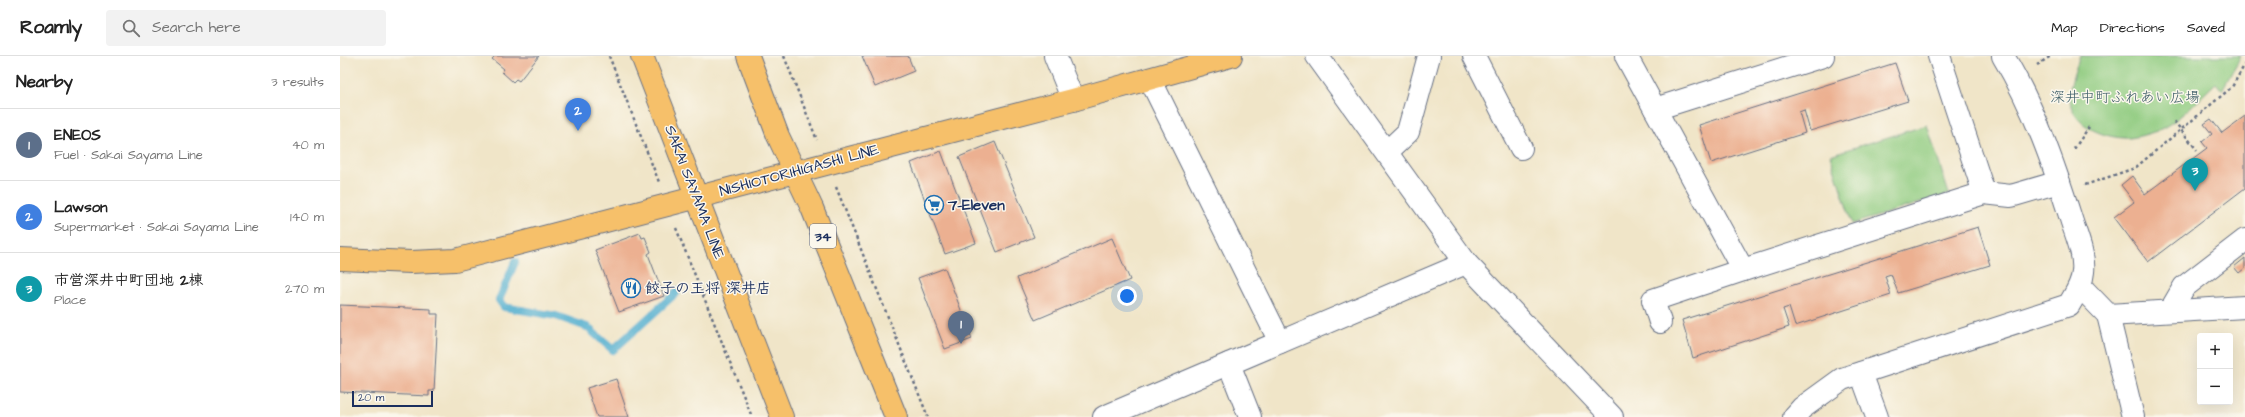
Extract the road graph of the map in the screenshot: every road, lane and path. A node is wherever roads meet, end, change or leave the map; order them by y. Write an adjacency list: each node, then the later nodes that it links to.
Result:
1 (609, 56): 29 (path)
2 (642, 56): 33 (main road, SAKAI SAYAMA LINE)
3 (748, 56): 28 (main road, 34)
4 (784, 56): 23 (path)
5 (1054, 56): 18 (street)
6 (1231, 56): 17 (main road, NISHIOTORIHIGASHI LINE)
7 (1317, 56): 27 (street)
8 (1429, 56): 27 (street)
9 (1474, 56): 24 (street)
10 (1626, 56): 19 (street)
11 (1823, 56): 19 (street)
12 (1939, 56): 32 (street)
13 (2003, 56): 30 (street)
14 (2051, 56): 16 (path)
15 (2245, 64): 22 (path)
16 (2033, 67)
17 (1150, 79): 18 (main road, NISHIOTORIHIGASHI LINE); 44 (street)
18 (1073, 100): 28 (main road, NISHIOTORIHIGASHI LINE)
19 (1655, 109): 38 (street)
20 (2174, 121): 22 (path)
21 (2089, 127): 26 (path)
22 (2181, 130): 25 (path); 30 (path)
23 (820, 145)
24 (1521, 148)
25 (2197, 150)
26 (2073, 151)
27 (1387, 152): 37 (street)
28 (795, 171): 33 (main road, NISHIOTORIHIGASHI LINE); 49 (main road, 34)
29 (659, 182)
30 (2069, 184): 32 (street); 39 (street)
31 (836, 187): 50 (path)
32 (1984, 193): 38 (street)
33 (698, 197): 36 (main road, NISHIOTORIHIGASHI LINE); 48 (main road, SAKAI SAYAMA LINE)
34 (674, 223): 47 (path)
35 (2245, 240): 41 (street)
36 (340, 259)
37 (1466, 263): 44 (street); 53 (street)
38 (1743, 270): 43 (street)
39 (2080, 286): 42 (street); 46 (street)
40 (2245, 307): 41 (street)
41 (2170, 311): 42 (street)
42 (2108, 315): 56 (street)
43 (1660, 322)
44 (1280, 342): 45 (street)
45 (1229, 364): 51 (street); 52 (street)
46 (1861, 373): 54 (street); 55 (street)
47 (752, 417)
48 (782, 417)
49 (896, 417)
50 (928, 417)
51 (1104, 417)
52 (1250, 417)
53 (1612, 417)
54 (1794, 417)
55 (1877, 417)
56 (2133, 417)

